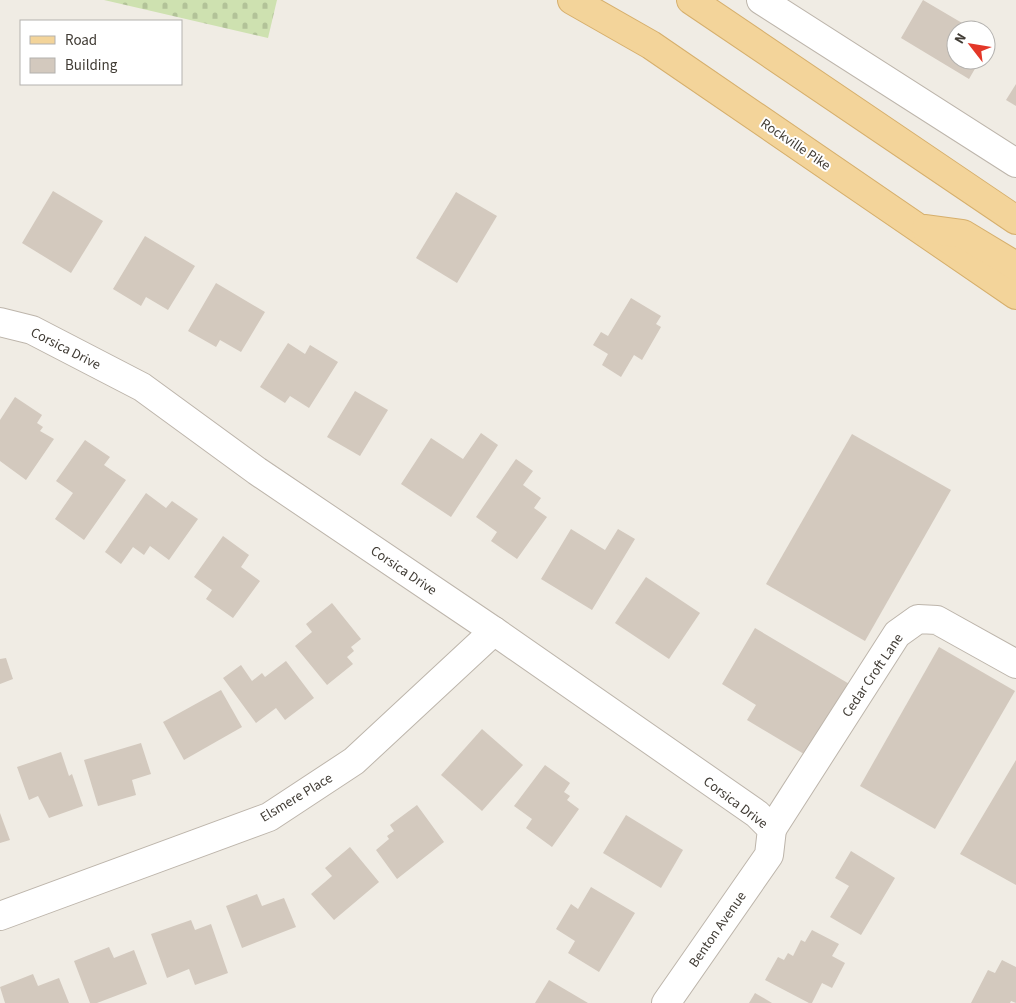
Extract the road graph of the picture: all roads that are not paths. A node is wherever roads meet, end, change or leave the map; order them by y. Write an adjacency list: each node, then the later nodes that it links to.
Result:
1 (572, 0): 6 (main road, Rockville Pike)
2 (691, 0): 5 (main road)
3 (761, 0): 4 (street)
4 (1016, 163)
5 (1016, 220)
6 (919, 228): 7 (main road); 8 (main road, Rockville Pike)
7 (1016, 266)
8 (1016, 295)
9 (0, 322): 10 (street, Corsica Drive)
10 (494, 631): 12 (street, Corsica Drive); 13 (street, Elsmere Place)
11 (1016, 664): 12 (street, Cedar Croft Lane)
12 (771, 842): 14 (street, Benton Avenue)
13 (0, 916)
14 (666, 1003)

